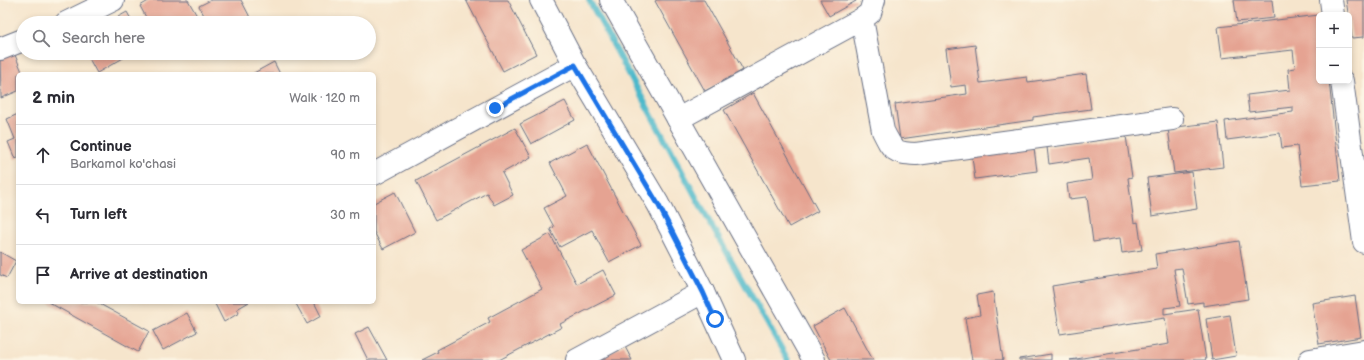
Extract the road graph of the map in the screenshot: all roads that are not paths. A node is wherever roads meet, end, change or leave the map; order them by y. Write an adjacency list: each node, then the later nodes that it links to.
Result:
1 (113, 0): 7 (street)
2 (541, 0): 11 (street)
3 (611, 0): 14 (street)
4 (874, 0): 8 (street)
5 (1331, 0): 6 (street)
6 (1333, 12)
7 (80, 16)
8 (862, 19): 13 (street); 14 (street)
9 (16, 43): 10 (street)
10 (0, 49)
11 (575, 65): 15 (street); 17 (street)
12 (1342, 84): 16 (street)
13 (1172, 118)
14 (678, 119): 21 (street)
15 (376, 173)
16 (1364, 235)
17 (703, 292): 19 (street); 20 (street)
18 (1364, 351): 22 (street)
19 (577, 360)
20 (734, 360)
21 (814, 360)
22 (1310, 360)

